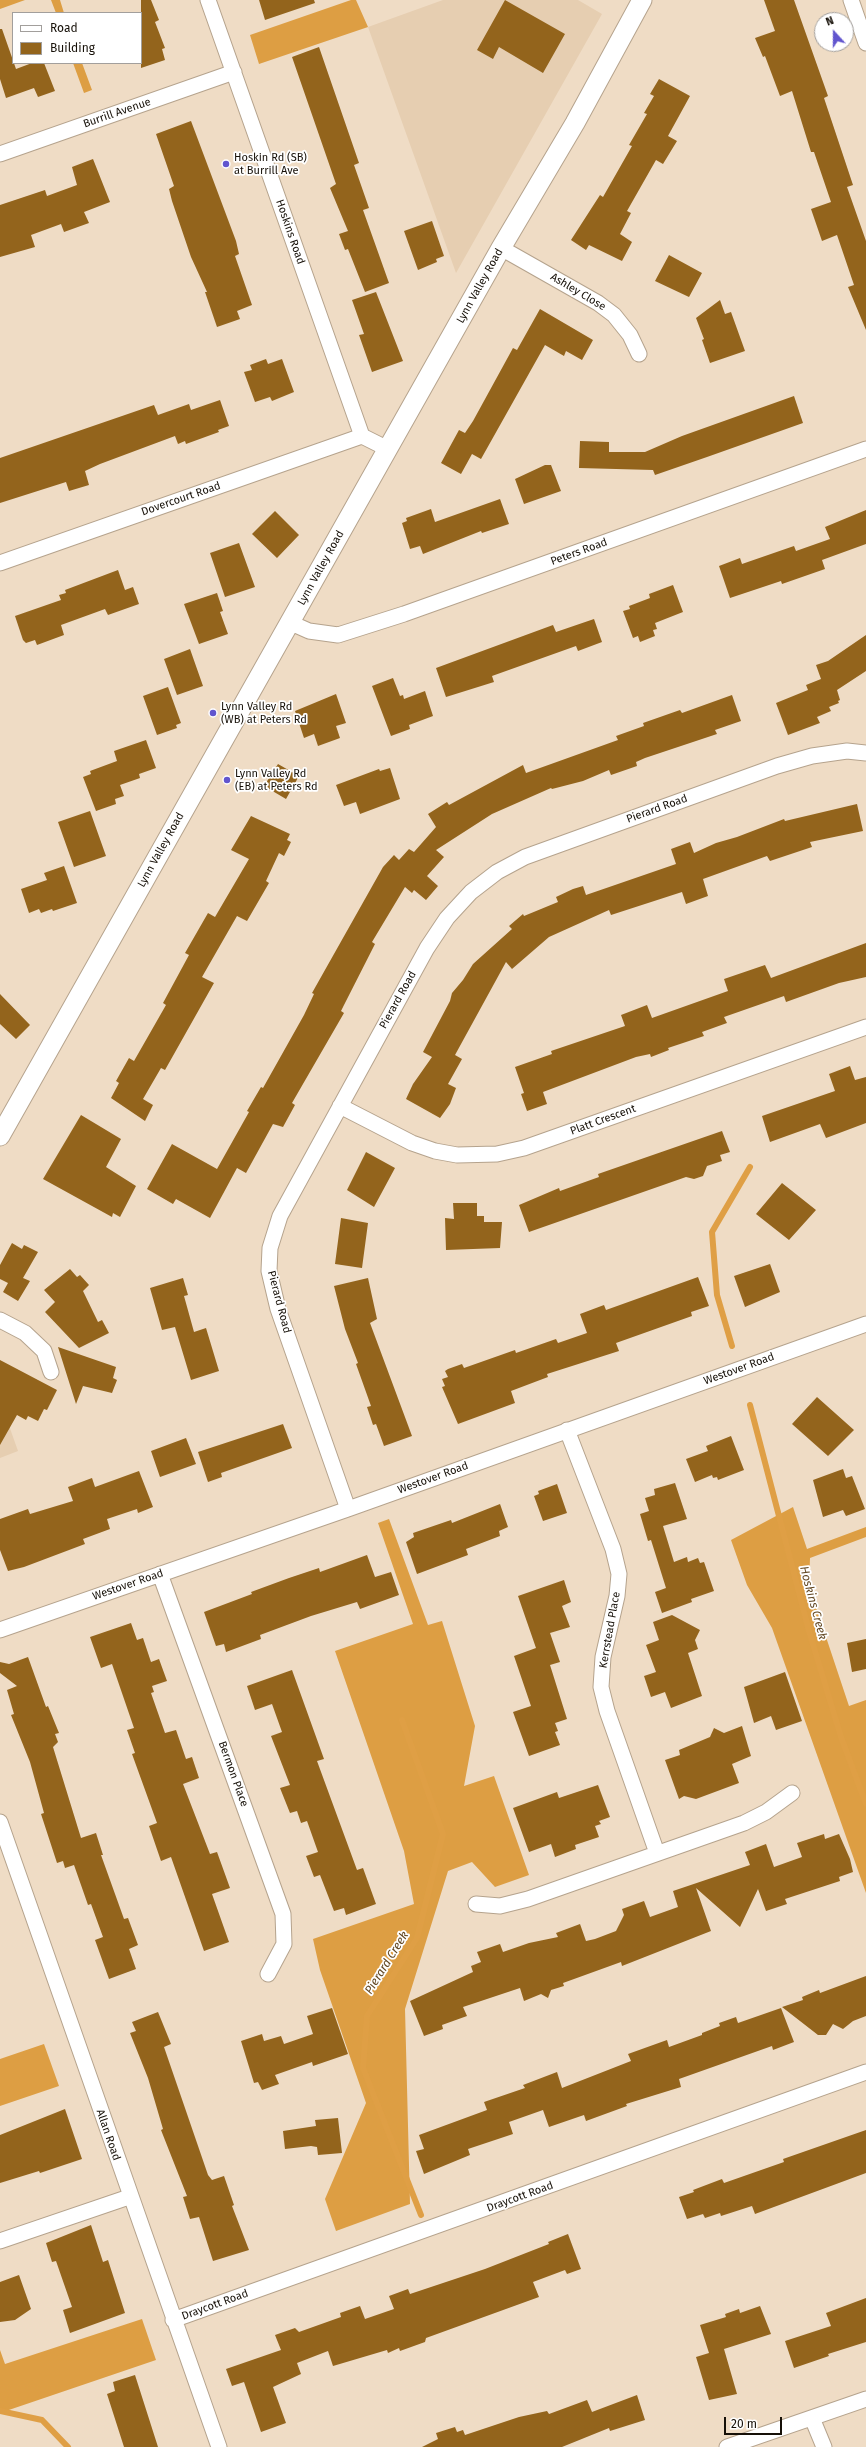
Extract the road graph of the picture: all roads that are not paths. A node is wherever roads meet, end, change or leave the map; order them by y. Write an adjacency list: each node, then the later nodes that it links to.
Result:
1 (208, 0): 5 (street, Hoskins Road)
2 (642, 0): 7 (street, Lynn Valley Road)
3 (851, 0): 4 (street)
4 (866, 43)
5 (234, 72): 6 (street, Burrill Avenue); 9 (street, Hoskins Road)
6 (0, 154)
7 (501, 248): 8 (street, Ashley Close); 10 (street, Lynn Valley Road)
8 (639, 354)
9 (362, 436): 10 (street); 12 (street, Dovercourt Road)
10 (388, 449): 13 (street, Lynn Valley Road)
11 (866, 449): 13 (street, Peters Road)
12 (0, 563)
13 (291, 623): 17 (street, Lynn Valley Road)
14 (866, 753): 16 (street, Pierard Road)
15 (866, 1027): 16 (street, Platt Crescent)
16 (340, 1106): 22 (street, Pierard Road)
17 (0, 1136)
18 (0, 1320): 20 (street)
19 (866, 1324): 21 (street, Westover Road)
20 (51, 1372)
21 (567, 1430): 22 (street, Westover Road); 27 (street, Kerrstead Place)
22 (348, 1509): 23 (street, Westover Road)
23 (160, 1574): 24 (street, Westover Road); 29 (street, Bermon Place)
24 (0, 1630)
25 (792, 1793): 27 (street)
26 (0, 1822): 31 (street, Allan Road)
27 (657, 1853): 28 (street)
28 (476, 1904)
29 (268, 1974)
30 (866, 2072): 33 (street, Draycott Road)
31 (129, 2197): 32 (street); 33 (street, Allan Road)
32 (0, 2241)
33 (173, 2320): 36 (street, Allan Road)
34 (866, 2399): 35 (street)
35 (812, 2418): 37 (street); 38 (street)
36 (219, 2447)
37 (727, 2447)
38 (824, 2447)

